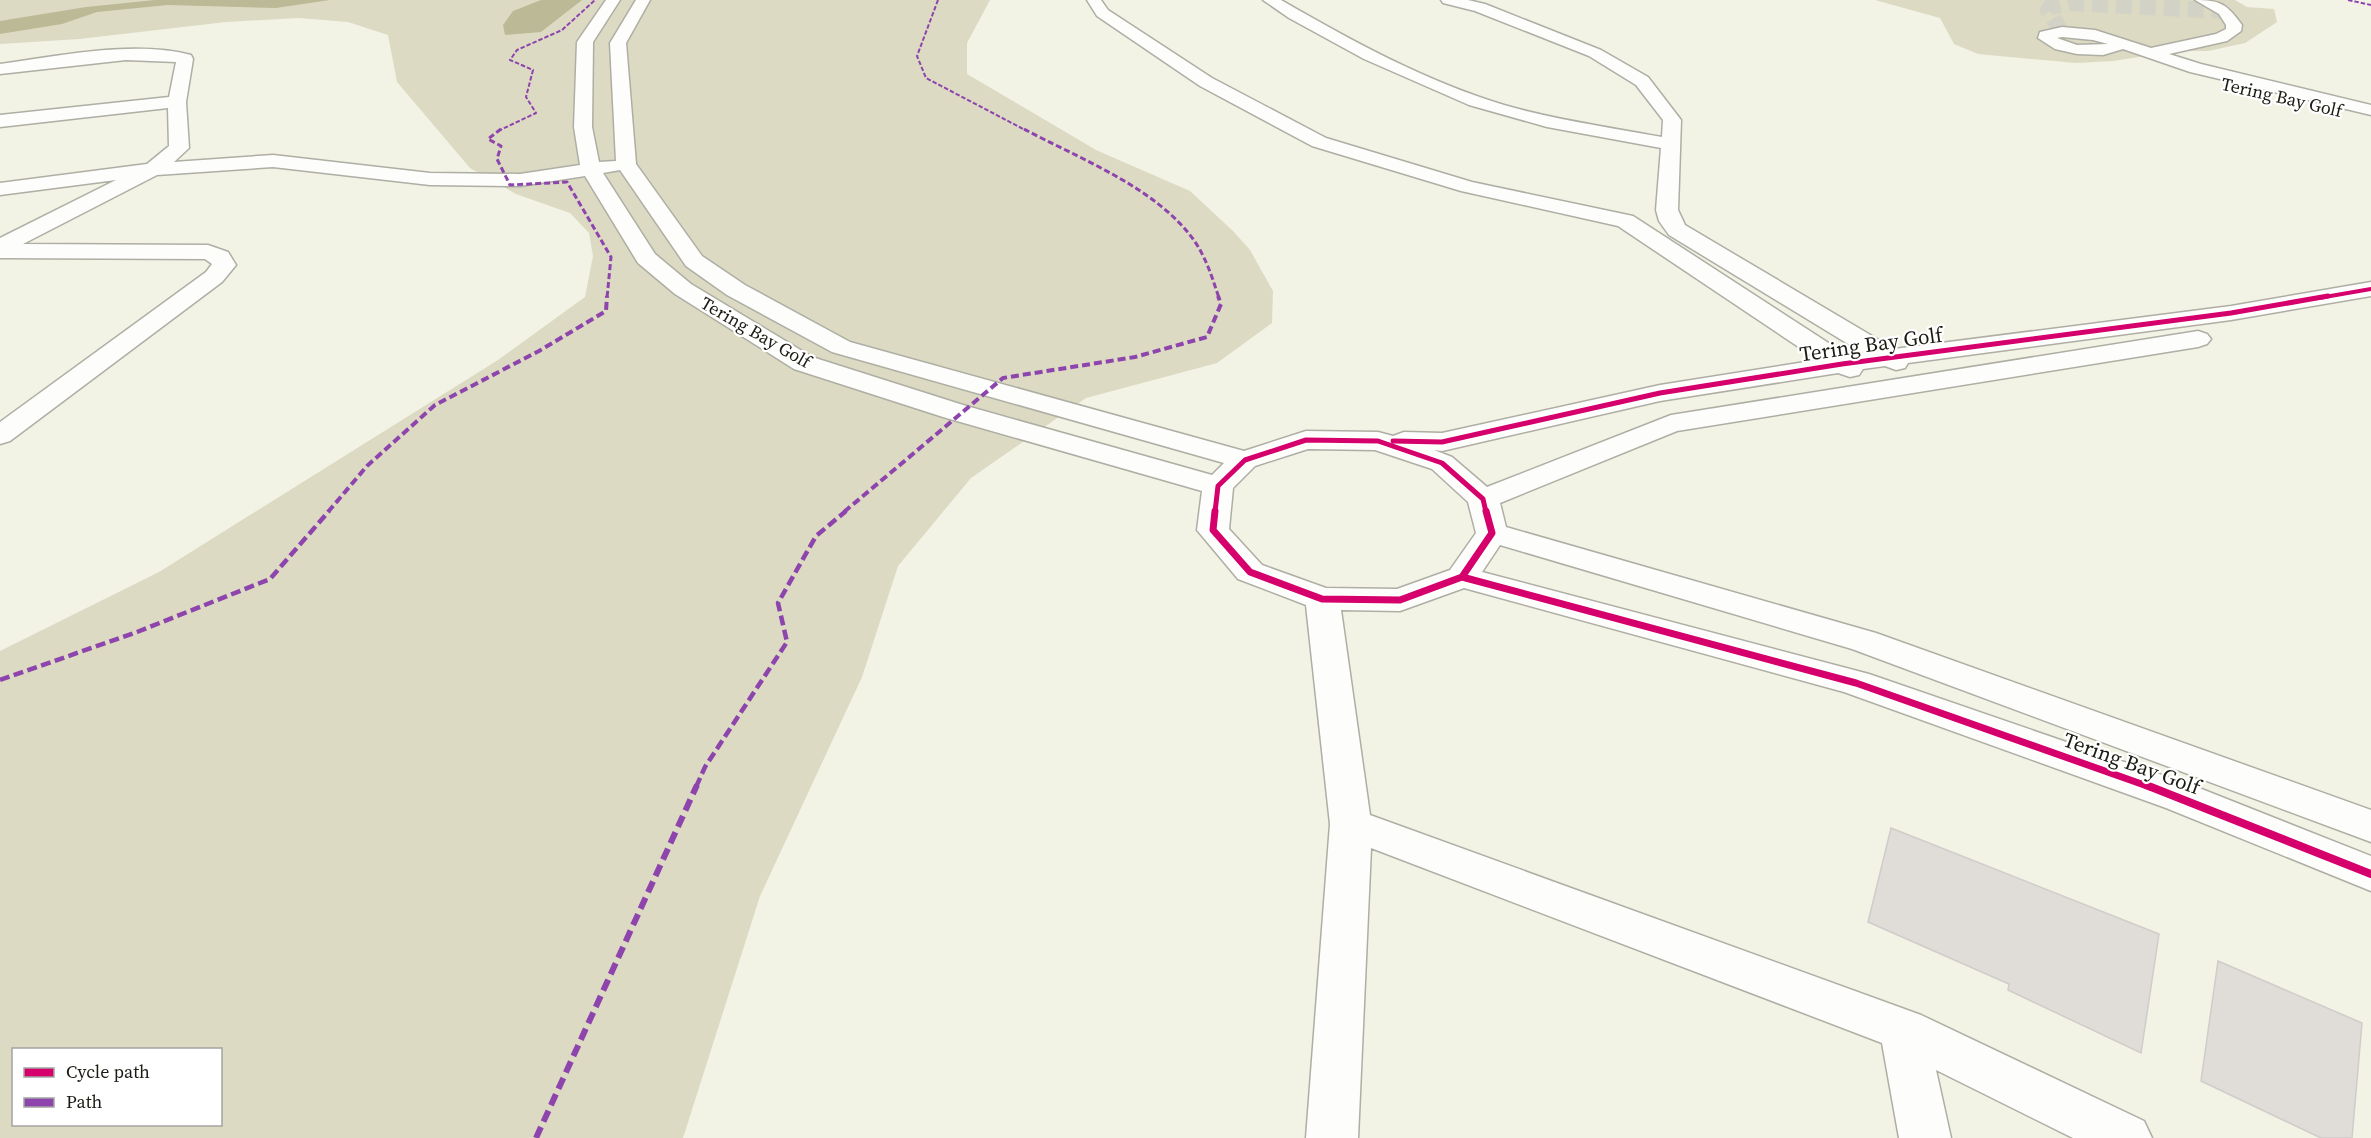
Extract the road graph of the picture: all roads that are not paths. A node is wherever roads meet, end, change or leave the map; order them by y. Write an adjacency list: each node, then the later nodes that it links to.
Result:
1 (614, 0): 18 (street, Tering Bay Golf)
2 (643, 0): 16 (street)
3 (1094, 0): 24 (street)
4 (1270, 0): 15 (street)
5 (1448, 0): 15 (street)
6 (2202, 0): 9 (street, Tering Bay Golf)
7 (2116, 44): 8 (street, Tering Bay Golf); 8 (street, Tering Bay Golf); 9 (street, Tering Bay Golf)
8 (2089, 50): 13 (street, Tering Bay Golf)
9 (2145, 53): 12 (street, Tering Bay Golf)
10 (0, 69): 11 (street)
11 (177, 102): 14 (street); 17 (street)
12 (2371, 110)
13 (2371, 118)
14 (0, 122)
15 (1671, 144): 23 (street)
16 (626, 164): 18 (street); 29 (street, Tering Bay Golf)
17 (153, 169): 18 (street); 19 (street); 20 (street)
18 (591, 170): 30 (street, Tering Bay Golf)
19 (0, 189)
20 (0, 249): 27 (street)
21 (2371, 289): 23 (street, Tering Bay Golf)
22 (2371, 309): 25 (street)
23 (1890, 358): 24 (street, Tering Bay Golf); 25 (street)
24 (1842, 364): 26 (street); 28 (street, Tering Bay Golf)
25 (1926, 382): 26 (street)
26 (1878, 389): 31 (street)
27 (0, 435)
28 (1378, 441): 29 (street, Tering Bay Golf); 31 (street, Tering Bay Golf)
29 (1245, 460): 30 (street, Tering Bay Golf)
30 (1218, 486): 33 (street)
31 (1487, 516): 32 (street); 35 (street, Tering Bay Golf)
32 (1462, 577): 33 (street); 36 (street, Tering Bay Golf)
33 (1322, 599): 34 (street)
34 (1351, 824): 37 (street); 38 (street)
35 (2371, 826)
36 (2371, 874)
37 (1904, 1030): 39 (street); 40 (street)
38 (1332, 1138)
39 (1925, 1138)
40 (2126, 1138)

